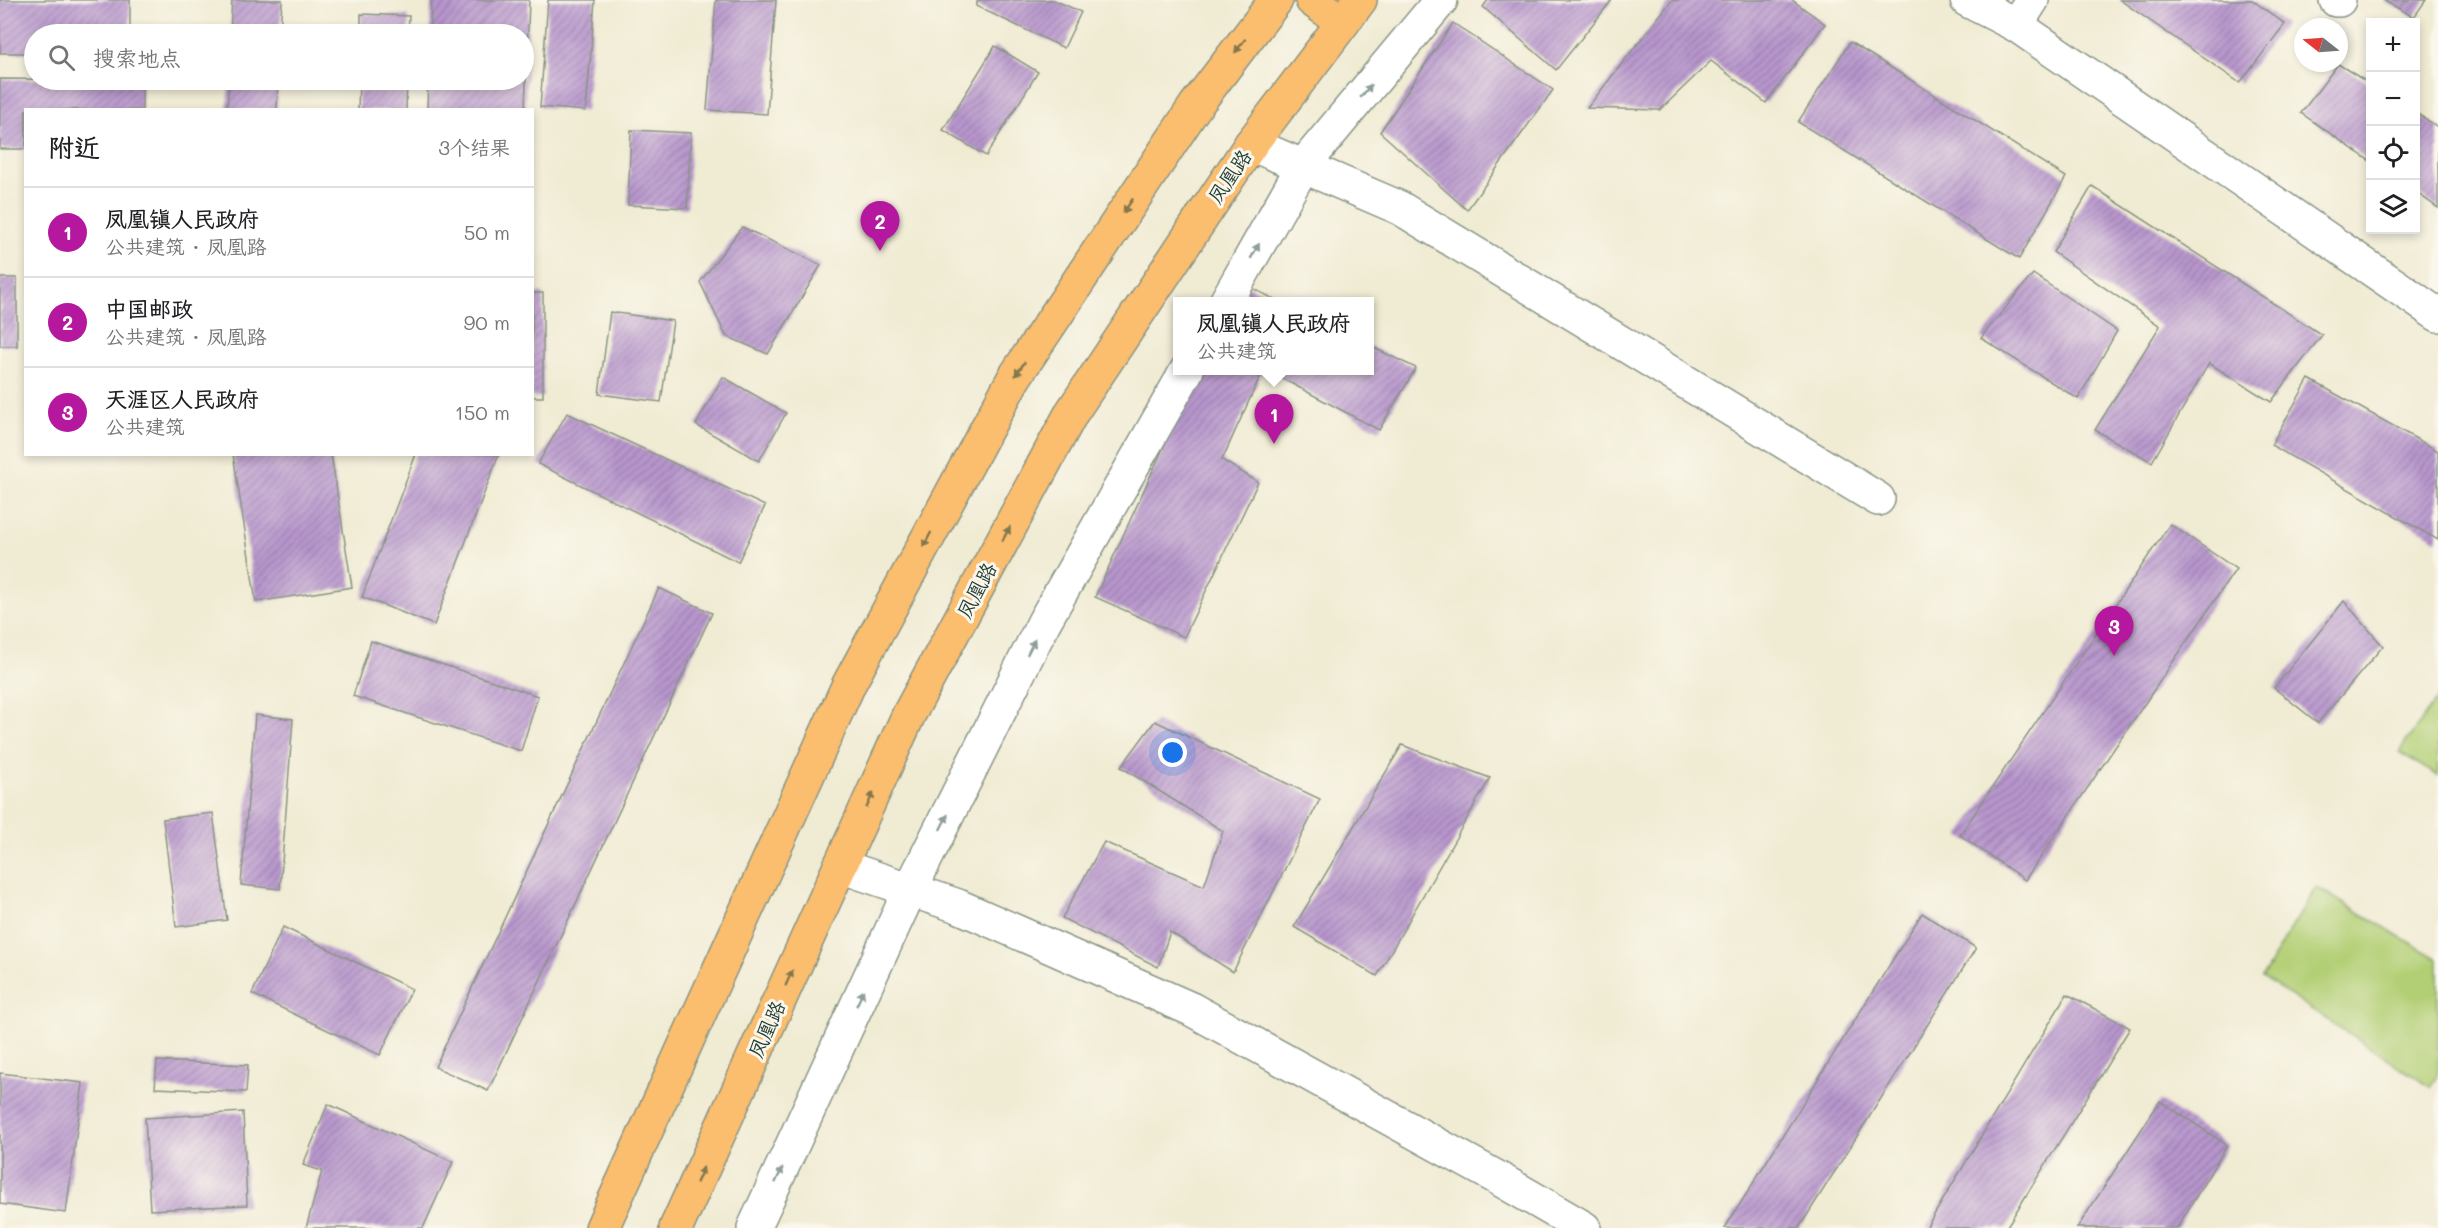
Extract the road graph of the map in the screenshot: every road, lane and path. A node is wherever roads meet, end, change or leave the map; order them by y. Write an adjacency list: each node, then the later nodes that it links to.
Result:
1 (1276, 0): 15 (main road, one-way to 15)
2 (1312, 0): 5 (main road)
3 (1441, 0): 8 (street, one-way to 3)
4 (1967, 0): 6 (street)
5 (1351, 11): 7 (main road, 凤凰路)
6 (2024, 13): 10 (street)
7 (1251, 144): 8 (street); 13 (main road, 凤凰路, one-way to 7)
8 (1303, 166): 9 (street, one-way to 8); 12 (street)
9 (1229, 297)
10 (2438, 315)
11 (1184, 375): 14 (street, one-way to 11)
12 (1878, 499)
13 (840, 866): 14 (street); 16 (main road, 凤凰路, one-way to 13)
14 (910, 890): 17 (street, one-way to 14); 18 (street)
15 (602, 1228)
16 (676, 1228)
17 (754, 1228)
18 (1584, 1228)

